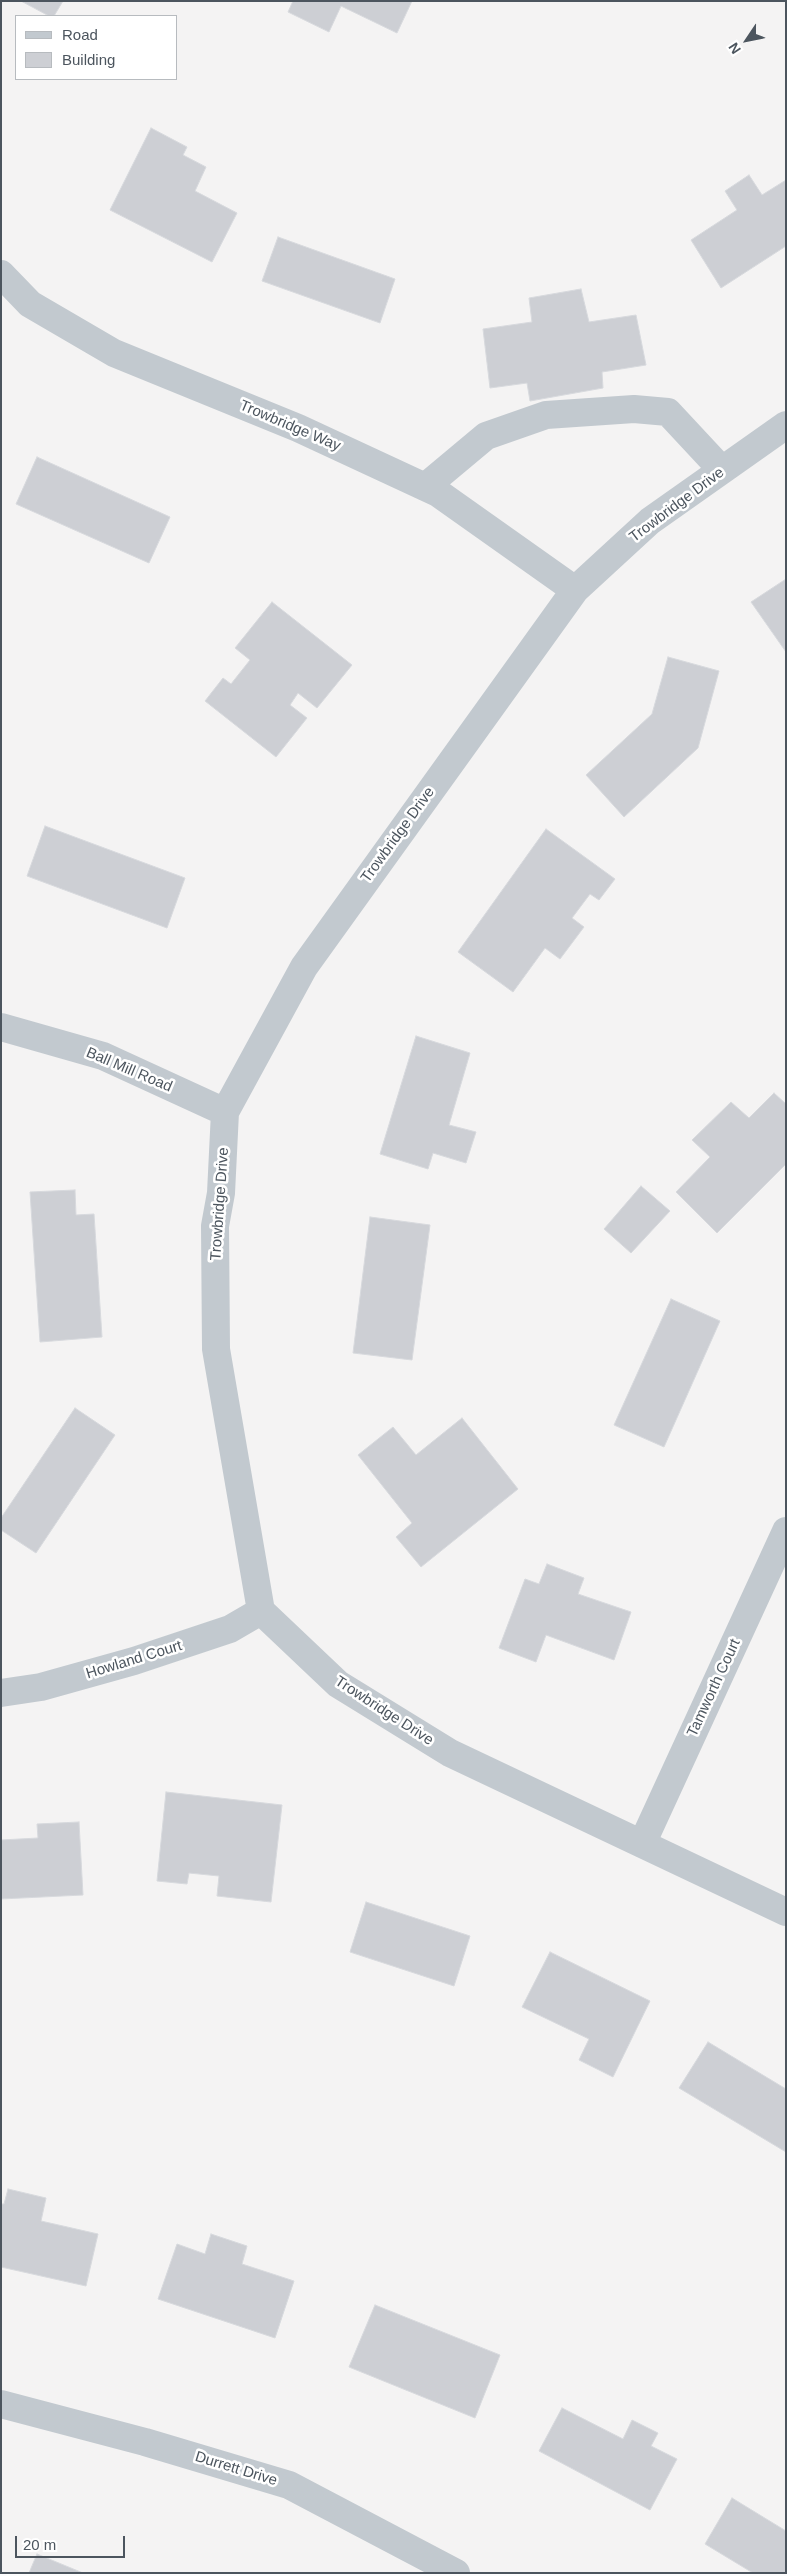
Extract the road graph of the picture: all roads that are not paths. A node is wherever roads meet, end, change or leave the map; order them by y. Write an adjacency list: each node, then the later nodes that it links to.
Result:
1 (1, 274): 4 (street, Trowbridge Way)
2 (786, 425): 3 (street, Trowbridge Drive)
3 (722, 470): 4 (street); 5 (street, Trowbridge Drive)
4 (425, 487): 5 (street, Trowbridge Way)
5 (574, 590): 7 (street, Trowbridge Drive)
6 (1, 1027): 7 (street, Ball Mill Road)
7 (225, 1112): 9 (street, Trowbridge Drive)
8 (786, 1531): 11 (street, Tamworth Court)
9 (261, 1611): 10 (street, Howland Court); 11 (street, Trowbridge Drive)
10 (1, 1693)
11 (642, 1844): 12 (street, Trowbridge Drive)
12 (786, 1912)
13 (1, 2404): 14 (street, Durrett Drive)
14 (456, 2573)

